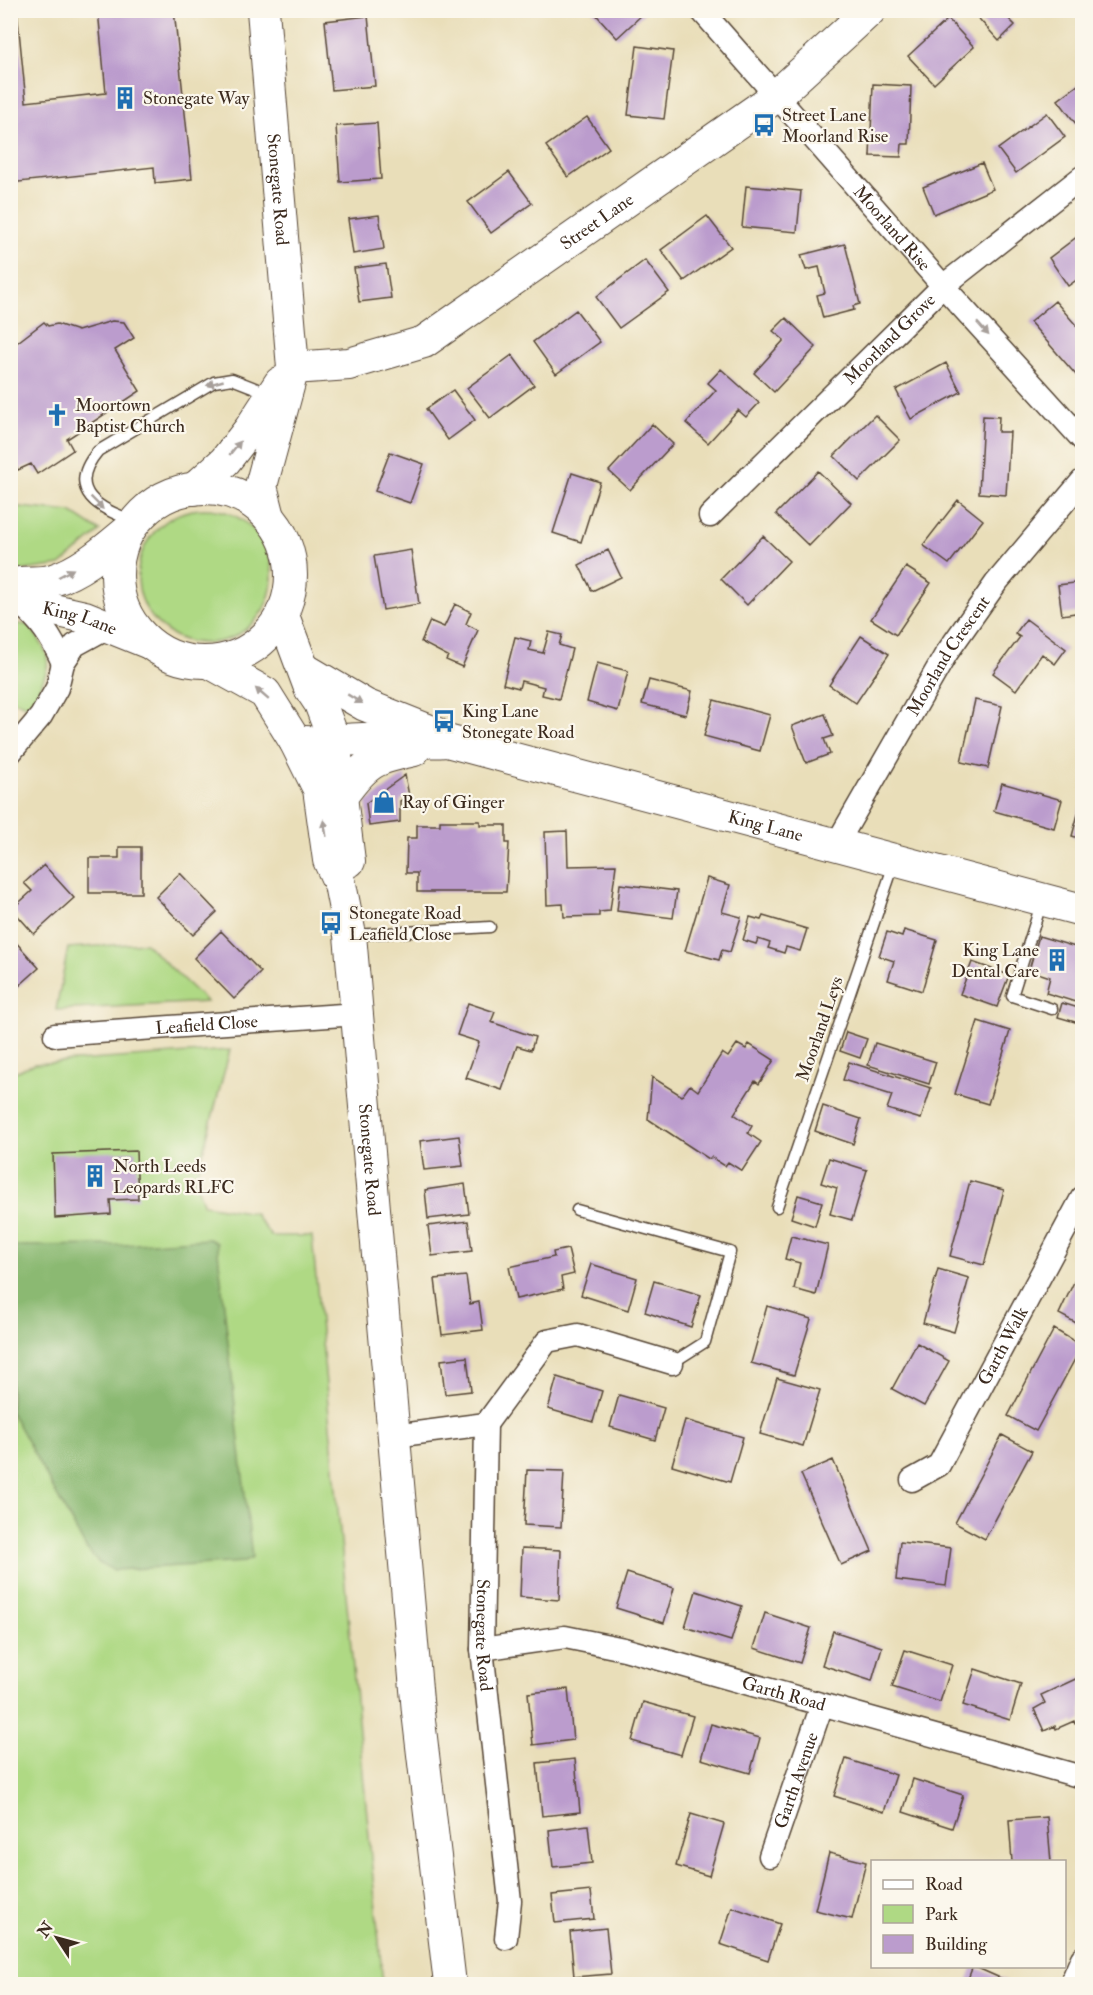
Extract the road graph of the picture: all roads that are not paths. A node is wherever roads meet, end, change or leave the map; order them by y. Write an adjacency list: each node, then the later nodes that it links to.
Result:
1 (263, 10): 7 (main road, Stonegate Road)
2 (701, 10): 4 (street, Moorland Rise)
3 (870, 10): 4 (main road, Street Lane)
4 (775, 97): 6 (street, Moorland Rise); 7 (main road, Street Lane)
5 (1083, 177): 6 (street, Moorland Grove)
6 (943, 286): 9 (street, Moorland Rise, one-way to 9); 12 (street, Moorland Grove)
7 (293, 368): 8 (main road); 13 (main road, Stonegate Road)
8 (271, 394): 11 (main road, one-way to 8); 14 (lane, one-way to 14)
9 (1083, 439)
10 (1083, 481): 27 (street, Moorland Crescent)
11 (194, 489): 13 (main road); 14 (main road)
12 (710, 516)
13 (269, 517): 16 (main road)
14 (132, 526): 15 (main road, King Lane, one-way to 14); 18 (main road)
15 (13, 596): 17 (main road, King Lane); 20 (street)
16 (282, 613): 19 (main road); 21 (main road, Stonegate Road)
17 (108, 627): 18 (main road, King Lane); 20 (street)
18 (148, 643): 19 (main road)
19 (209, 662): 23 (main road, Stonegate Road, one-way to 19)
20 (63, 663): 25 (street)
21 (304, 669): 22 (main road, Stonegate Road); 24 (main road, King Lane, one-way to 24)
22 (334, 740): 23 (main road, King Lane); 24 (main road, King Lane); 26 (main road, Stonegate Road)
23 (295, 741): 29 (main road, Stonegate Road, one-way to 23)
24 (447, 741): 26 (main road, King Lane); 27 (main road, King Lane)
25 (10, 753)
26 (343, 794): 29 (main road, Stonegate Road)
27 (836, 845): 28 (main road, King Lane)
28 (895, 861): 30 (main road, King Lane); 38 (lane, Moorland Leys)
29 (340, 884): 33 (main road, Stonegate Road)
30 (1043, 900): 31 (main road, King Lane); 34 (lane)
31 (1083, 910)
32 (490, 927): 33 (lane)
33 (350, 935): 35 (main road, Stonegate Road)
34 (1052, 1009)
35 (357, 1014): 36 (street, Leafield Close); 42 (main road, Stonegate Road)
36 (55, 1035)
37 (1083, 1198): 43 (street, Garth Walk)
38 (777, 1207)
39 (577, 1210): 40 (lane)
40 (672, 1363): 41 (street)
41 (486, 1424): 42 (street); 44 (street, Stonegate Road)
42 (394, 1436): 50 (main road, Stonegate Road)
43 (912, 1479)
44 (482, 1649): 45 (street, Garth Road); 48 (street, Stonegate Road)
45 (822, 1705): 46 (street, Garth Road); 47 (street, Garth Avenue)
46 (1083, 1777)
47 (770, 1856)
48 (506, 1938)
49 (1083, 1958): 51 (street)
50 (450, 1984)
51 (1071, 1984)

